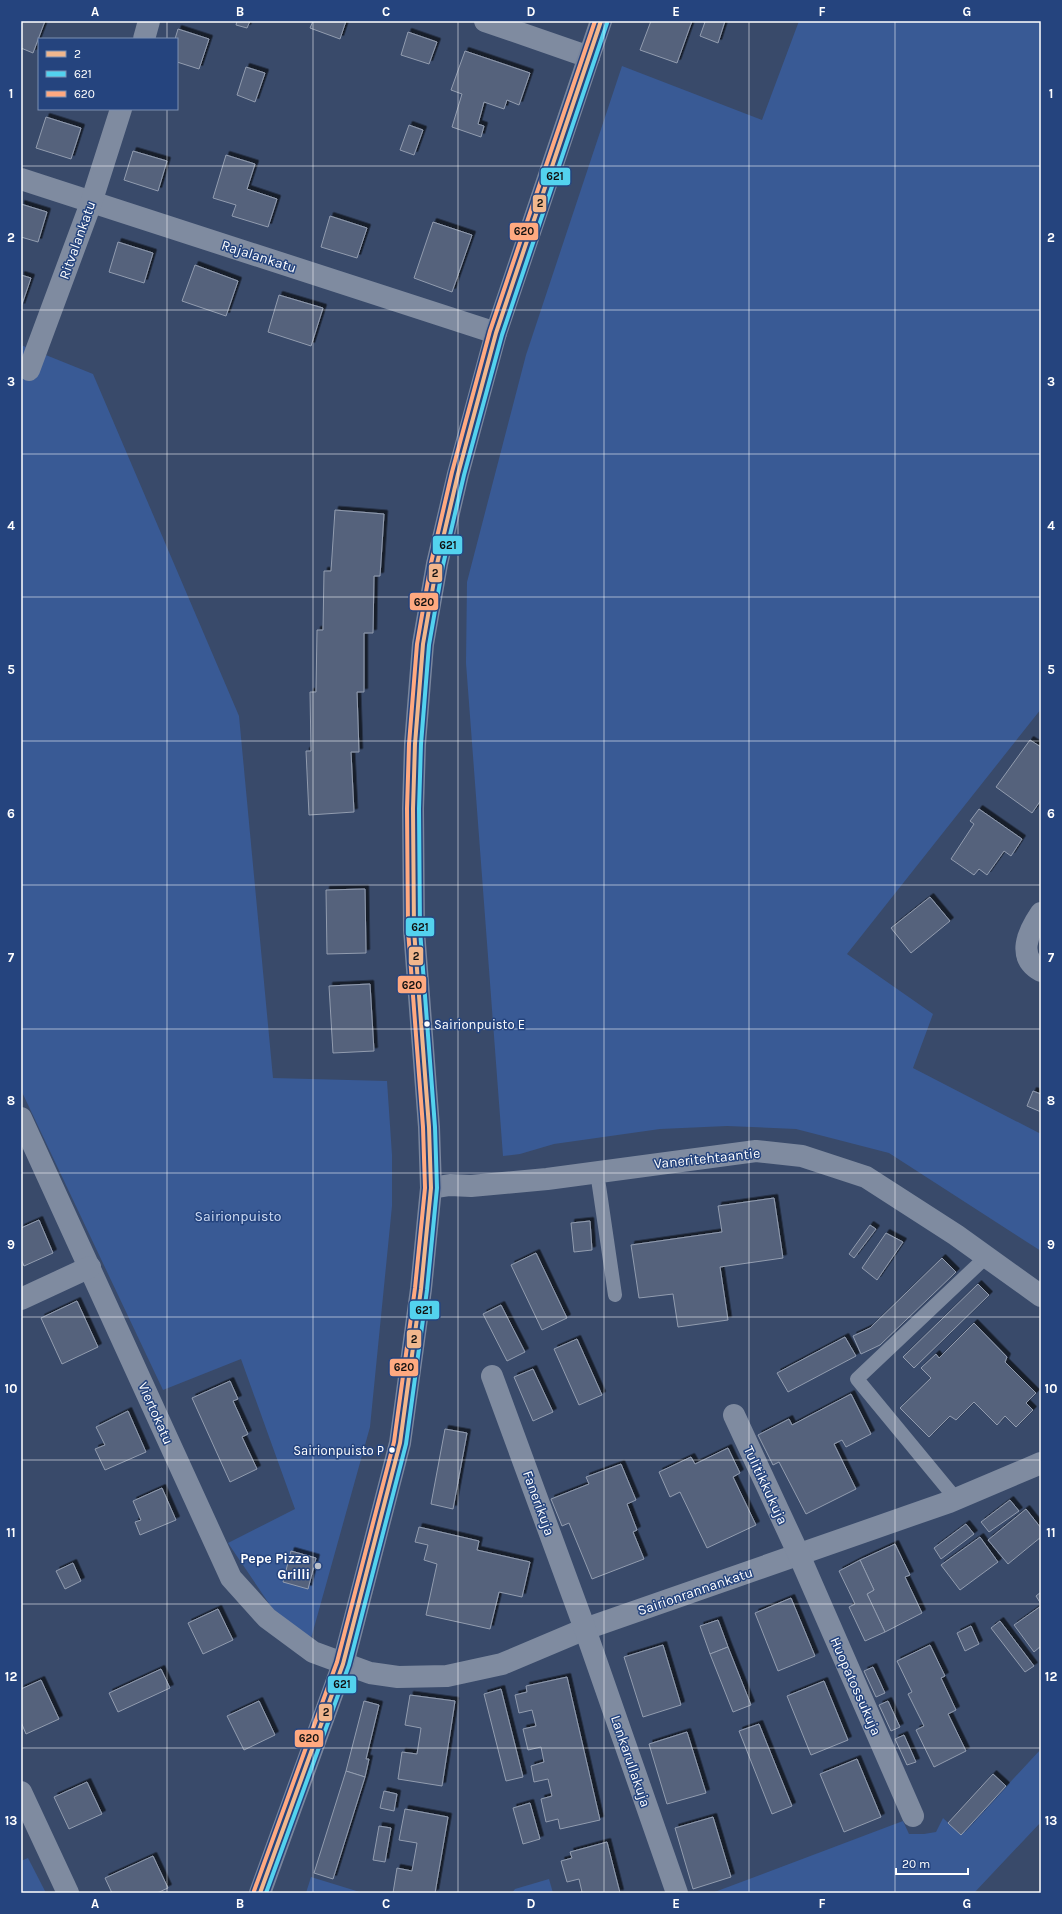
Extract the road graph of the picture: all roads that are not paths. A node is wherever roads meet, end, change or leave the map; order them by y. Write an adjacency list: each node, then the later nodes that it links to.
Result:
1 (149, 21): 4 (street)
2 (484, 21): 5 (street)
3 (601, 21): 5 (main road)
4 (144, 38)
5 (589, 57): 9 (main road)
6 (121, 110): 8 (street, Ritvalankatu)
7 (21, 179): 8 (street, Rajalankatu)
8 (91, 202): 9 (street, Rajalankatu); 10 (street, Ritvalankatu)
9 (496, 333): 15 (main road)
10 (29, 370)
11 (1041, 913): 12 (street)
12 (1036, 968)
13 (21, 1118): 17 (street, Viertokatu)
14 (596, 1172): 15 (street, Vaneritehtaantie); 16 (street, Vaneritehtaantie); 18 (lane)
15 (431, 1188): 27 (main road)
16 (986, 1257): 19 (street, Vaneritehtaantie); 24 (lane)
17 (90, 1267): 20 (street); 27 (street, Viertokatu)
18 (615, 1295)
19 (1041, 1296)
20 (21, 1298)
21 (492, 1376): 26 (street, Fanerikuja)
22 (734, 1415): 25 (street, Tulitikkukuja)
23 (1041, 1463): 24 (street, Sairionrannankatu)
24 (956, 1499): 25 (street, Sairionrannankatu)
25 (799, 1555): 26 (street, Sairionrannankatu); 29 (street, Huopatossukuja)
26 (585, 1629): 27 (street, Sairionrannankatu); 32 (street, Lankarullakuja)
27 (342, 1664): 31 (main road)
28 (21, 1792): 30 (street)
29 (913, 1816)
30 (68, 1893)
31 (260, 1893)
32 (677, 1893)

